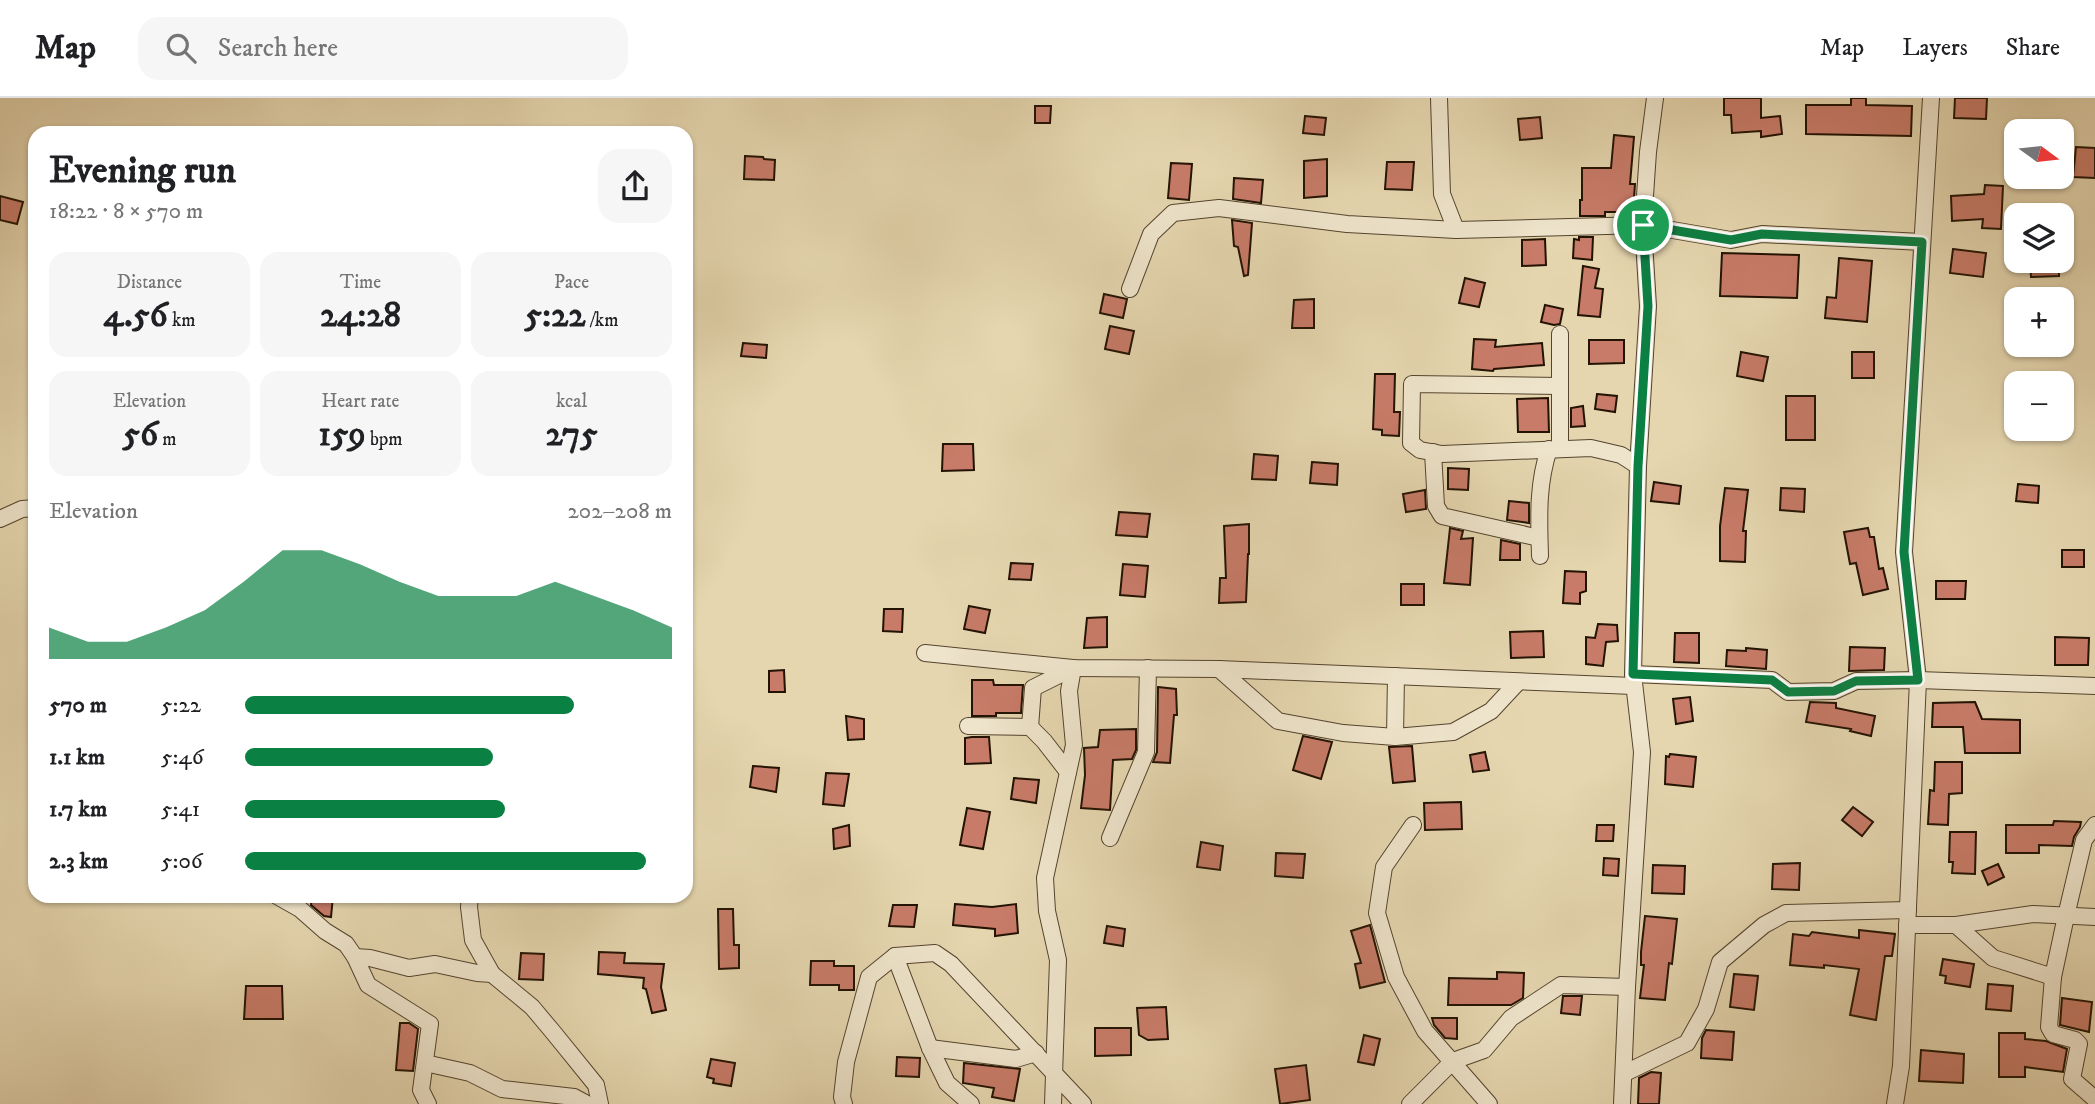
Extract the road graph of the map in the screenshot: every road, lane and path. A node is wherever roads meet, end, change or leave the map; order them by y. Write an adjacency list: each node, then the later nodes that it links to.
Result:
1 (1439, 98): 5 (street)
2 (1655, 98): 4 (street)
3 (1931, 98): 6 (street)
4 (1643, 225): 5 (street); 6 (street); 12 (street)
5 (1456, 230): 7 (street)
6 (1922, 242): 23 (street)
7 (1130, 289)
8 (1560, 334): 9 (street)
9 (1560, 386): 10 (street); 11 (street)
10 (1554, 449): 11 (street); 12 (street); 15 (street)
11 (1433, 452): 15 (street)
12 (1638, 466): 22 (street)
13 (28, 509): 14 (street)
14 (0, 519)
15 (1539, 538): 16 (street)
16 (1540, 556)
17 (925, 653): 18 (street)
18 (1073, 668): 19 (street); 27 (street); 29 (street)
19 (1148, 668): 20 (street); 32 (street)
20 (1219, 669): 21 (street); 28 (street)
21 (1396, 676): 24 (street); 28 (street)
22 (1633, 680): 23 (street); 24 (street); 43 (street)
23 (1918, 680): 25 (street); 36 (street)
24 (1518, 681): 28 (street)
25 (2095, 686)
26 (968, 726): 27 (street)
27 (1030, 727): 29 (street)
28 (1395, 737)
29 (1068, 772): 48 (street)
30 (1413, 825): 46 (street)
31 (2095, 825): 35 (street)
32 (1110, 838)
33 (289, 903): 40 (street)
34 (469, 903): 41 (street)
35 (2066, 916): 37 (street); 38 (street); 42 (street)
36 (1908, 917): 38 (street); 49 (street); 61 (street)
37 (2095, 917)
38 (1956, 925): 42 (street)
39 (895, 956): 44 (street); 45 (street); 55 (street)
40 (355, 957): 41 (street); 47 (street)
41 (492, 974): 54 (street)
42 (2053, 977): 50 (street)
43 (1627, 988): 46 (street); 49 (street)
44 (930, 1048): 45 (street); 51 (street)
45 (1036, 1053): 48 (street)
46 (1453, 1060): 58 (street); 59 (street)
47 (425, 1063): 52 (street); 53 (street)
48 (1053, 1071): 56 (street); 57 (street)
49 (1625, 1073): 60 (street)
50 (2095, 1099)
51 (967, 1103)
52 (428, 1104)
53 (587, 1104)
54 (600, 1104)
55 (844, 1104)
56 (1053, 1104)
57 (1083, 1104)
58 (1410, 1104)
59 (1489, 1104)
60 (1622, 1104)
61 (1895, 1104)

